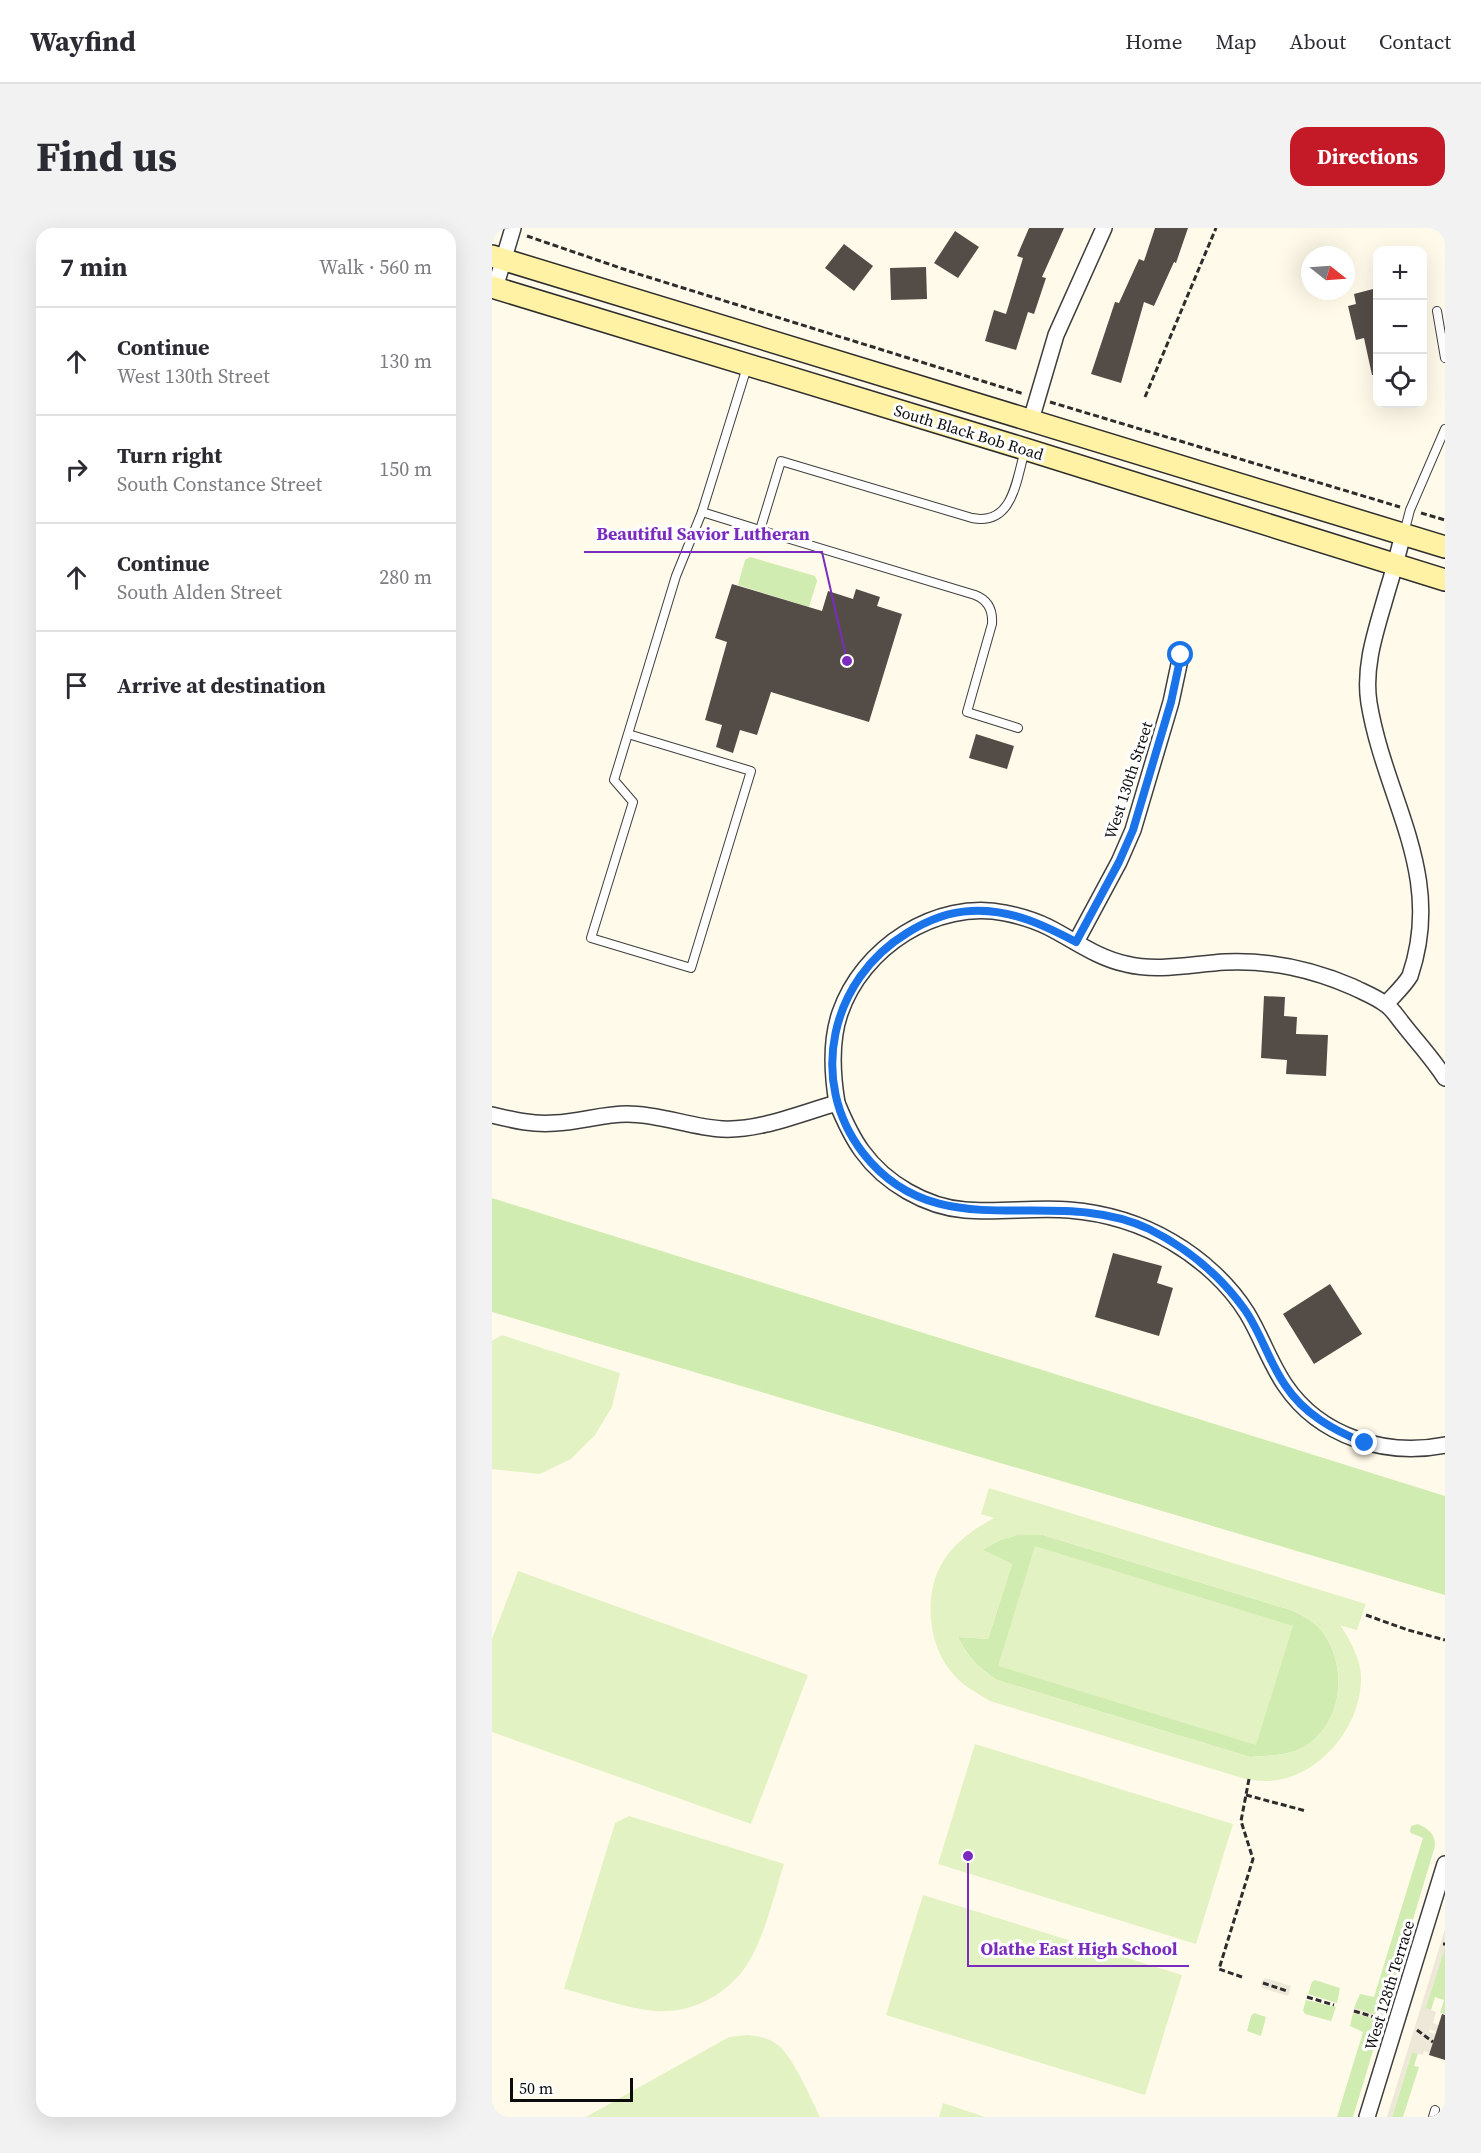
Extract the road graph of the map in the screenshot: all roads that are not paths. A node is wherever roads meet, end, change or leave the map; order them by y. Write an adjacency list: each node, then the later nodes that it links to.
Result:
1 (1104, 228): 8 (street)
2 (513, 229): 3 (street)
3 (498, 258): 4 (street); 8 (main road, South Black Bob Road)
4 (494, 287): 7 (main road, South Black Bob Road)
5 (1437, 311): 6 (lane)
6 (1445, 358)
7 (748, 364): 10 (main road, South Black Bob Road); 11 (lane)
8 (1031, 420): 13 (main road, South Black Bob Road)
9 (1445, 429): 13 (lane)
10 (1025, 449): 12 (lane); 15 (main road, South Black Bob Road)
11 (702, 512): 12 (lane); 19 (lane)
12 (760, 530): 18 (lane)
13 (1403, 534): 14 (main road, South Black Bob Road); 15 (street)
14 (1445, 547)
15 (1395, 565): 16 (main road, South Black Bob Road); 21 (street)
16 (1445, 580)
17 (1181, 655): 20 (street, West 130th Street)
18 (1018, 728)
19 (628, 734): 19 (lane)
20 (1076, 942): 21 (street); 23 (street)
21 (1386, 1004): 22 (street)
22 (1445, 1078)
23 (837, 1103): 24 (street); 25 (street)
24 (492, 1115)
25 (1445, 1444)
26 (1445, 1864): 27 (street, West 128th Terrace)
27 (1367, 2117)

